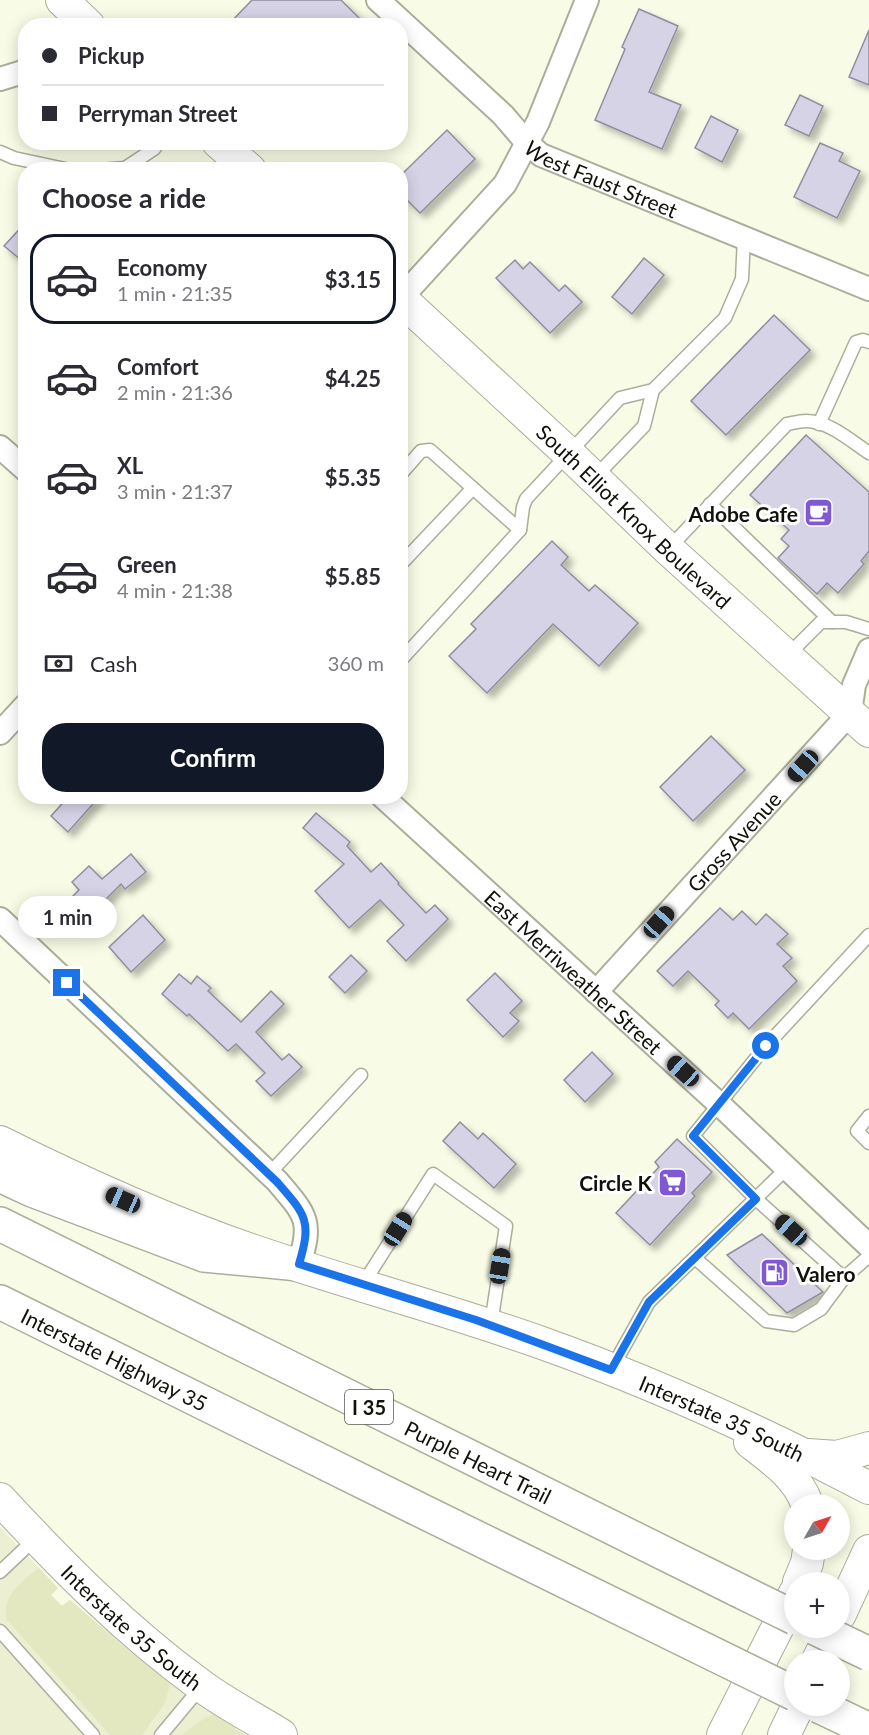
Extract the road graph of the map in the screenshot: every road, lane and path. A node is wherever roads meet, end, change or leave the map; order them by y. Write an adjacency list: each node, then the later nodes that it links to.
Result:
1 (62, 0): 4 (main road)
2 (378, 0): 5 (street, West Faust Street)
3 (587, 0): 9 (street)
4 (79, 18)
5 (398, 18)
6 (408, 28): 9 (street, West Faust Street)
7 (18, 74): 8 (street)
8 (0, 80)
9 (527, 143): 16 (street, West Faust Street); 18 (street)
10 (152, 150): 14 (lane)
11 (227, 150): 15 (main road)
12 (0, 152): 13 (lane)
13 (33, 162)
14 (134, 162)
15 (241, 162)
16 (744, 238): 17 (street, West Faust Street); 21 (lane)
17 (869, 289)
18 (408, 290)
19 (408, 304): 24 (main road, South Elliot Knox Boulevard)
20 (869, 342): 22 (lane)
21 (653, 390): 24 (lane); 28 (lane)
22 (819, 424): 25 (lane); 30 (lane)
23 (0, 447): 26 (street)
24 (567, 452): 28 (main road, South Elliot Knox Boulevard); 31 (lane)
25 (869, 453)
26 (18, 463)
27 (408, 466): 29 (lane)
28 (594, 478): 32 (main road, South Elliot Knox Boulevard)
29 (473, 488): 31 (lane); 33 (lane)
30 (710, 504): 32 (lane); 34 (lane)
31 (520, 530): 37 (lane)
32 (668, 549): 38 (main road, South Elliot Knox Boulevard)
33 (408, 557)
34 (832, 622): 35 (lane); 38 (lane)
35 (869, 629)
36 (869, 650): 40 (street)
37 (408, 652)
38 (787, 656): 40 (main road, South Elliot Knox Boulevard)
39 (18, 714): 41 (street)
40 (863, 720): 45 (street, Gross Avenue)
41 (0, 733)
42 (391, 804): 45 (street, East Merriweather Street)
43 (0, 919): 52 (street)
44 (869, 935): 47 (lane)
45 (596, 992): 47 (street, East Merriweather Street)
46 (361, 1075): 52 (lane)
47 (718, 1103): 51 (street, East Merriweather Street); 54 (lane)
48 (869, 1116): 50 (lane)
49 (0, 1142): 59 (main road, Interstate 35 South)
50 (869, 1143)
51 (787, 1168): 54 (lane); 56 (street, East Merriweather Street)
52 (269, 1174): 59 (street)
53 (0, 1175): 59 (highway)
54 (756, 1199): 58 (lane); 60 (lane)
55 (0, 1224): 75 (highway, Purple Heart Trail / I 35, bridge)
56 (869, 1246)
57 (869, 1256): 60 (lane)
58 (695, 1258): 60 (lane); 64 (lane)
59 (299, 1264): 61 (main road, Interstate 35 South)
60 (844, 1278)
61 (363, 1285): 63 (main road, Interstate 35 South); 63 (lane)
62 (0, 1302): 81 (highway, Interstate Highway 35, bridge)
63 (490, 1325): 64 (main road, Interstate 35 South)
64 (611, 1370): 65 (main road, Interstate 35 South)
65 (717, 1415): 67 (main road, Interstate 35 South); 69 (main road)
66 (869, 1448): 67 (main road)
67 (806, 1455): 68 (main road, Interstate 35 South)
68 (869, 1488)
69 (802, 1494)
70 (0, 1499): 71 (main road, Interstate 35 South)
71 (36, 1538): 73 (lane); 80 (main road, Interstate 35 South)
72 (869, 1551): 74 (main road)
73 (0, 1572)
74 (850, 1592)
75 (784, 1613)
76 (784, 1615): 89 (main road)
77 (0, 1631): 86 (lane)
78 (836, 1638): 79 (highway, bridge)
79 (869, 1654)
80 (201, 1686): 87 (lane); 88 (main road, Interstate 35 South)
81 (784, 1689)
82 (869, 1711): 91 (main road)
83 (793, 1716): 90 (main road)
84 (840, 1716): 85 (highway, bridge)
85 (869, 1730)
86 (93, 1735)
87 (162, 1735)
88 (281, 1735)
89 (723, 1735)
90 (784, 1735)
91 (857, 1735)

